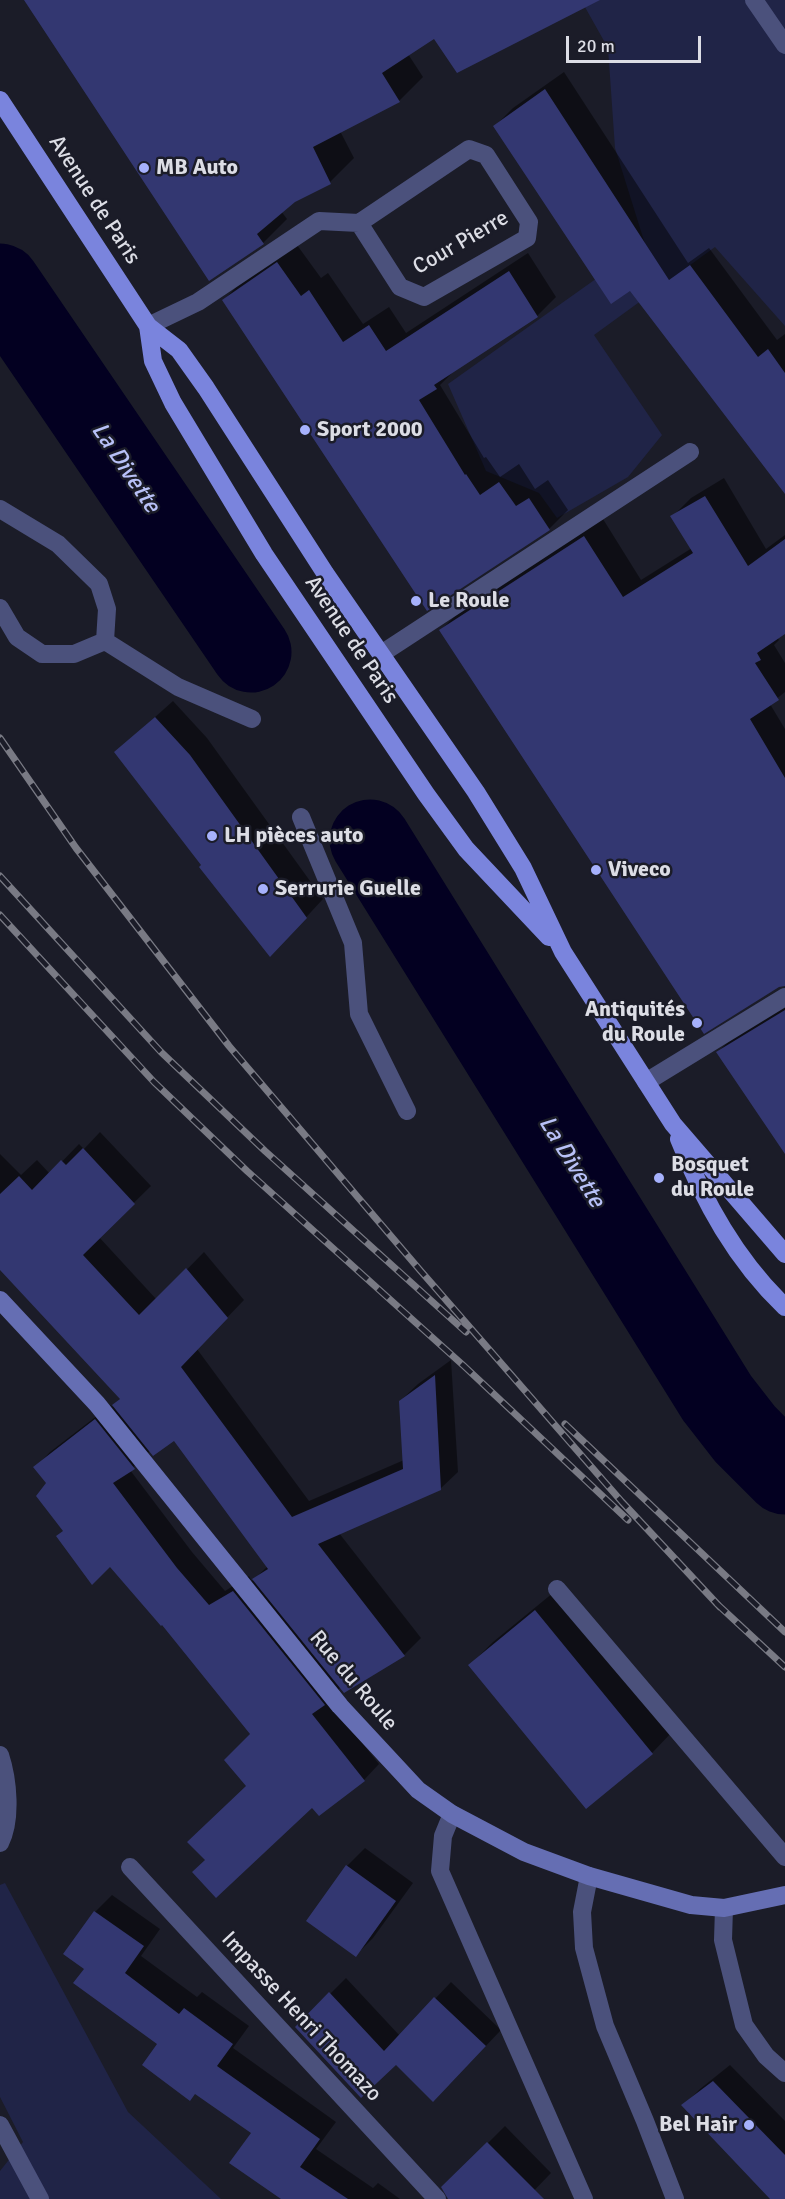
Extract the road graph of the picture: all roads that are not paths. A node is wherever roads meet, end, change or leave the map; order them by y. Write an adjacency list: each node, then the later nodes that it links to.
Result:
1 (754, 0): 2 (street)
2 (785, 45)
3 (0, 100): 5 (main road, Avenue de Paris)
4 (359, 223): 4 (street, Cour Pierre); 5 (street)
5 (148, 326): 10 (main road, Avenue de Paris); 13 (main road, Avenue de Paris)
6 (690, 452): 10 (street, Avenue de Paris)
7 (0, 511): 9 (street)
8 (0, 608): 9 (street)
9 (105, 641): 11 (street)
10 (381, 654): 13 (main road, Avenue de Paris)
11 (252, 719)
12 (301, 817): 16 (street)
13 (563, 952): 15 (main road, Avenue de Paris)
14 (785, 997): 15 (street)
15 (646, 1082): 17 (main road, Avenue de Paris)
16 (407, 1111)
17 (673, 1124): 18 (main road, Avenue de Paris); 20 (main road, Avenue de Paris)
18 (785, 1254)
19 (0, 1300): 23 (street, Rue du Roule)
20 (785, 1306)
21 (557, 1589): 25 (street)
22 (0, 1755): 24 (street)
23 (452, 1814): 27 (street, Rue du Roule); 34 (street)
24 (0, 1843)
25 (785, 1857)
26 (130, 1867): 33 (street, Impasse Henri Thomazo)
27 (588, 1876): 29 (street, Rue du Roule); 35 (street)
28 (785, 1895): 29 (street, Rue du Roule)
29 (724, 1908): 30 (street)
30 (785, 2073)
31 (0, 2125): 32 (street)
32 (40, 2199)
33 (437, 2199)
34 (584, 2199)
35 (675, 2199)

